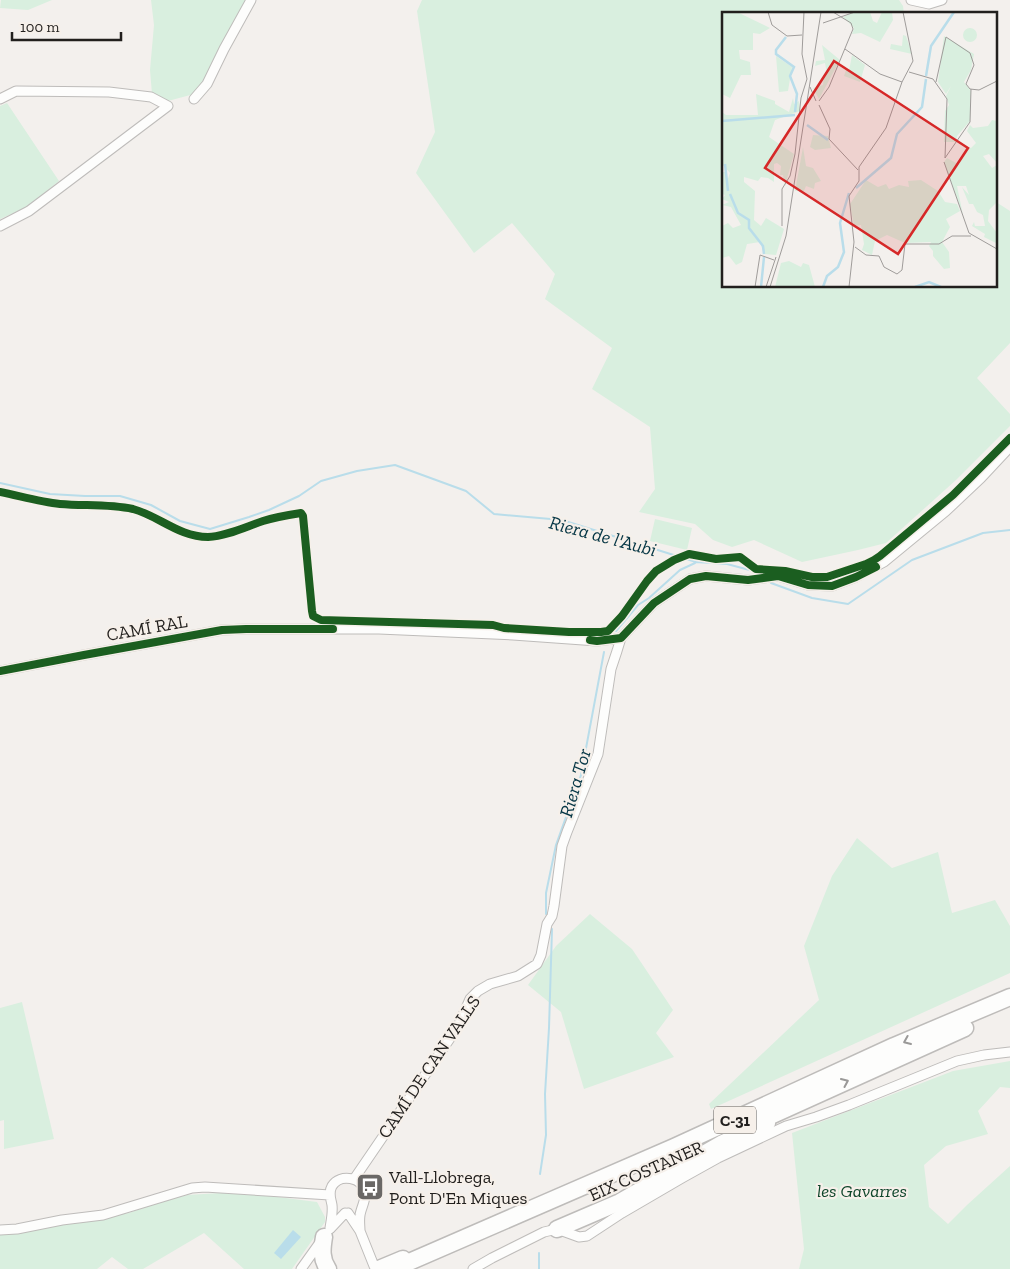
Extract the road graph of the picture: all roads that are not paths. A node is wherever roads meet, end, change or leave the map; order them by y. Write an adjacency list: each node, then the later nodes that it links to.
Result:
1 (251, 0): 5 (street)
2 (911, 0): 3 (street)
3 (942, 0)
4 (0, 99): 6 (street)
5 (194, 99)
6 (0, 226)
7 (1010, 447): 8 (street)
8 (621, 638): 9 (street, CAMÍ RAL); 14 (street, CAMÍ DE CAN VALLS)
9 (0, 671)
10 (1010, 997): 23 (highway, C-31, one-way to 23)
11 (1010, 1009): 13 (highway, EIX COSTANER / C-31, one-way to 11)
12 (1010, 1052): 19 (street)
13 (800, 1102): 19 (highway); 28 (highway, EIX COSTANER / C-31)
14 (354, 1179): 15 (street); 16 (street)
15 (331, 1199): 17 (street); 20 (street); 22 (street)
16 (362, 1205): 17 (street); 21 (street)
17 (347, 1213): 21 (street); 22 (street)
18 (557, 1229): 19 (highway); 29 (street)
19 (577, 1229)
20 (0, 1230)
21 (360, 1231): 24 (street)
22 (327, 1233): 25 (street); 26 (highway)
23 (469, 1237): 24 (highway); 27 (highway, C-31)
24 (376, 1268)
25 (301, 1269)
26 (328, 1269)
27 (393, 1269)
28 (418, 1269)
29 (473, 1269)

